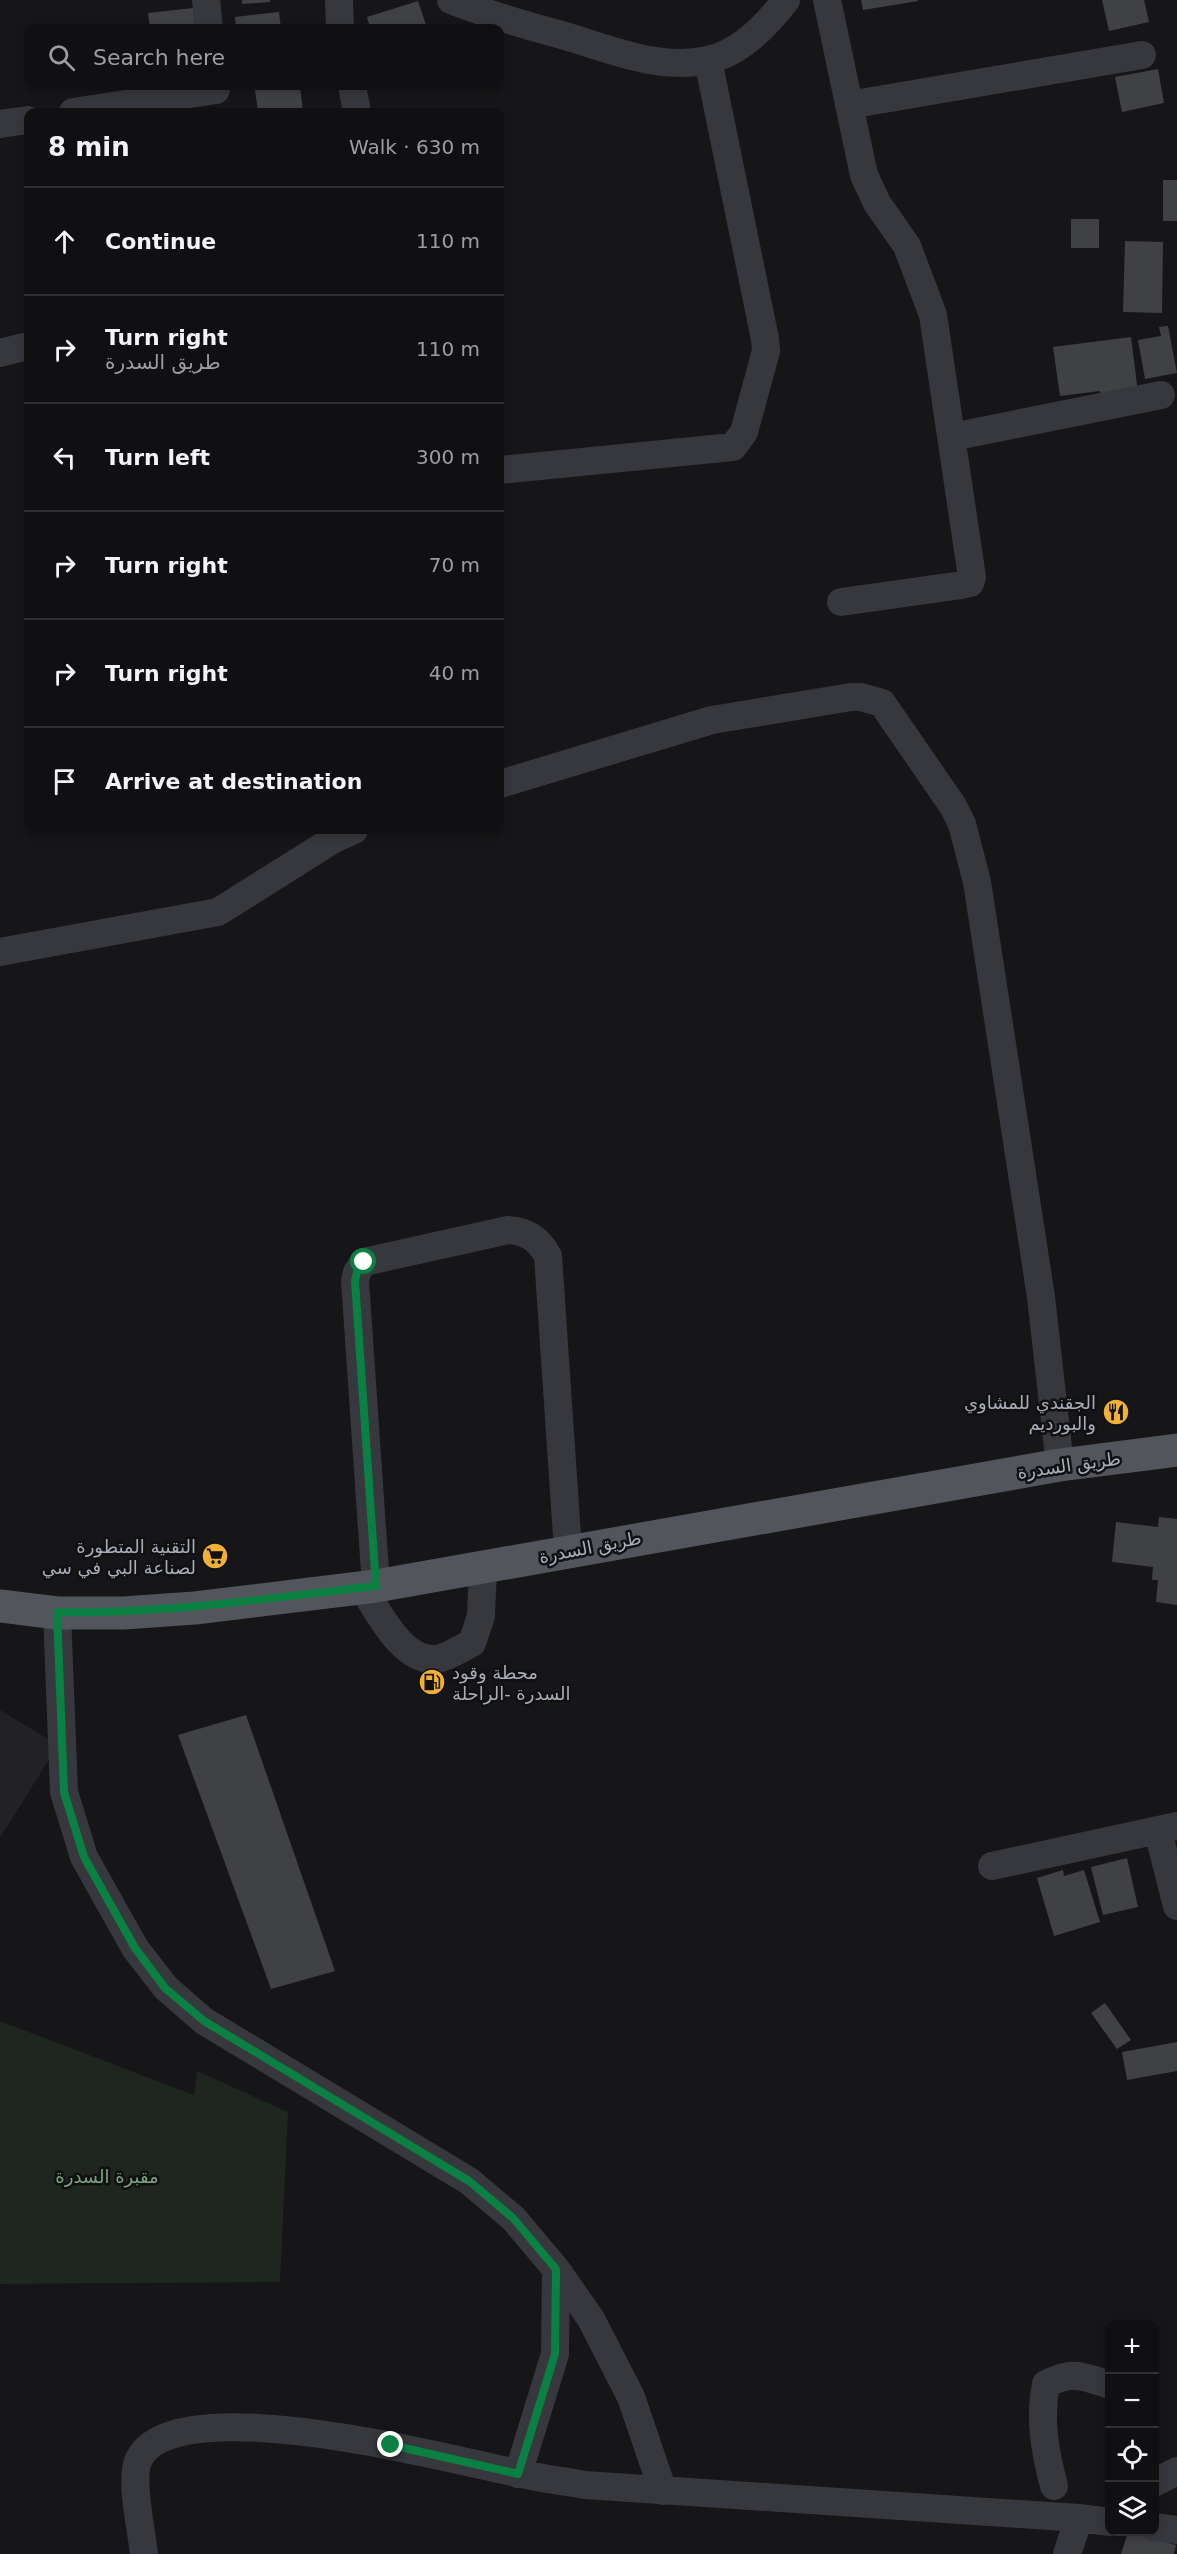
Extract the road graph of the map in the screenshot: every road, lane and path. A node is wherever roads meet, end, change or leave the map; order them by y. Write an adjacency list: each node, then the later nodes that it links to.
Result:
1 (206, 0): 6 (street)
2 (339, 0): 7 (street)
3 (452, 0): 9 (street)
4 (786, 0): 9 (street)
5 (827, 0): 12 (street)
6 (209, 24)
7 (340, 24)
8 (1142, 55): 12 (street)
9 (708, 60): 21 (street)
10 (353, 90): 14 (street)
11 (216, 96): 13 (street)
12 (849, 105): 20 (street)
13 (109, 108)
14 (356, 108)
15 (24, 121): 16 (street)
16 (0, 124)
17 (24, 347): 18 (street)
18 (0, 353)
19 (1161, 395): 20 (street)
20 (952, 437): 22 (street)
21 (504, 470)
22 (842, 602)
23 (504, 783): 27 (street)
24 (345, 834): 25 (street)
25 (0, 952)
26 (1177, 1450): 27 (main road, طريق السدرة)
27 (1060, 1465): 28 (main road, طريق السدرة)
28 (568, 1550): 29 (main road, طريق السدرة); 30 (street)
29 (483, 1569): 30 (main road, طريق السدرة); 30 (street)
30 (369, 1586): 32 (main road, طريق السدرة)
31 (0, 1605): 32 (main road, طريق السدرة)
32 (57, 1612): 36 (street)
33 (1167, 1828): 34 (street); 35 (street)
34 (993, 1866)
35 (1177, 1906)
36 (556, 2269): 39 (street); 42 (street)
37 (1105, 2383): 41 (street)
38 (1177, 2472): 40 (street)
39 (518, 2474): 42 (street); 47 (street)
40 (1157, 2482)
41 (1054, 2486)
42 (663, 2491): 43 (street)
43 (1079, 2518): 44 (street); 48 (street)
44 (1105, 2521)
45 (1159, 2528): 46 (street)
46 (1177, 2530)
47 (144, 2554)
48 (1067, 2554)

